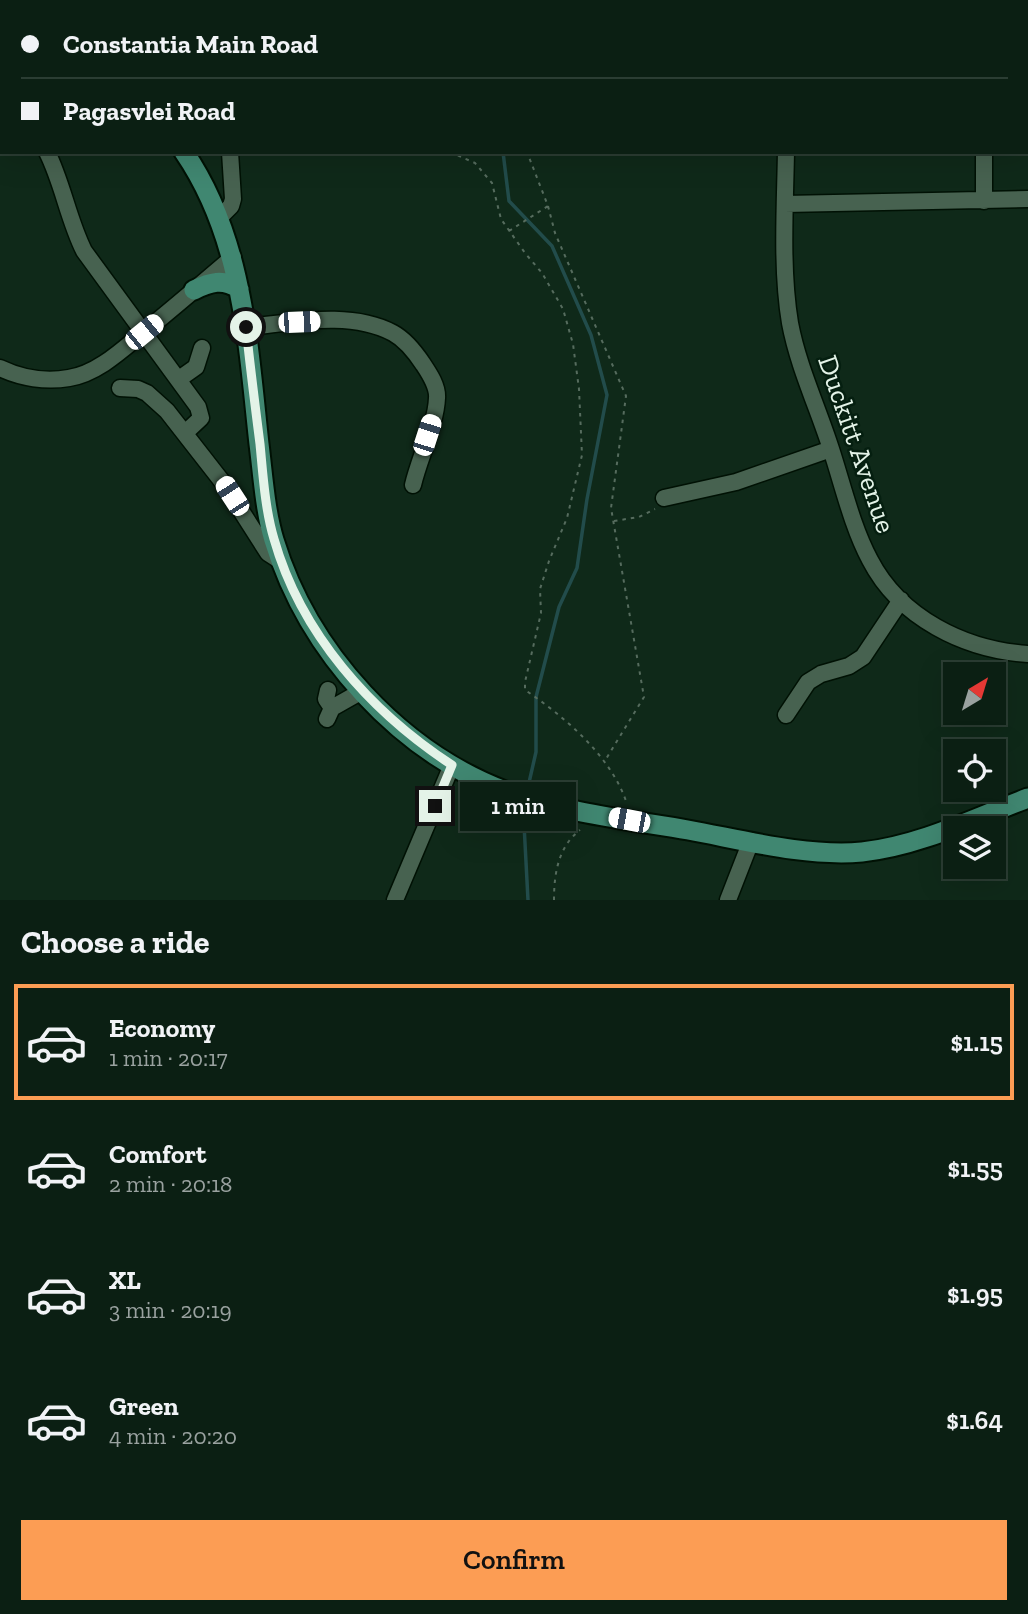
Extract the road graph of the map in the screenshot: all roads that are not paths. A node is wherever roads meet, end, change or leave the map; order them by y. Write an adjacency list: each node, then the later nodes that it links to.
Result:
1 (48, 154): 14 (street)
2 (185, 154): 9 (main road)
3 (230, 154): 9 (street)
4 (786, 154): 8 (street, Duckitt Avenue)
5 (984, 154): 7 (street)
6 (1028, 199): 7 (street)
7 (984, 201): 8 (street)
8 (785, 204): 20 (street, Duckitt Avenue)
9 (220, 217): 10 (main road)
10 (233, 257): 11 (main road); 12 (street)
11 (239, 289): 12 (main road); 13 (main road)
12 (194, 290): 14 (street)
13 (246, 327): 21 (street); 23 (main road)
14 (144, 332): 16 (street); 17 (street)
15 (202, 348): 17 (street)
16 (0, 368)
17 (179, 379): 19 (street)
18 (120, 387): 19 (street)
19 (185, 433): 23 (street)
20 (831, 449): 22 (street); 24 (street, Duckitt Avenue)
21 (413, 485)
22 (664, 498)
23 (282, 562): 27 (main road)
24 (901, 600): 25 (street, Duckitt Avenue); 28 (street)
25 (1028, 654)
26 (328, 690): 27 (street)
27 (362, 691): 29 (main road)
28 (786, 715)
29 (452, 765): 31 (main road); 32 (street)
30 (1028, 798): 31 (main road)
31 (751, 841): 33 (street)
32 (395, 900)
33 (728, 900)

